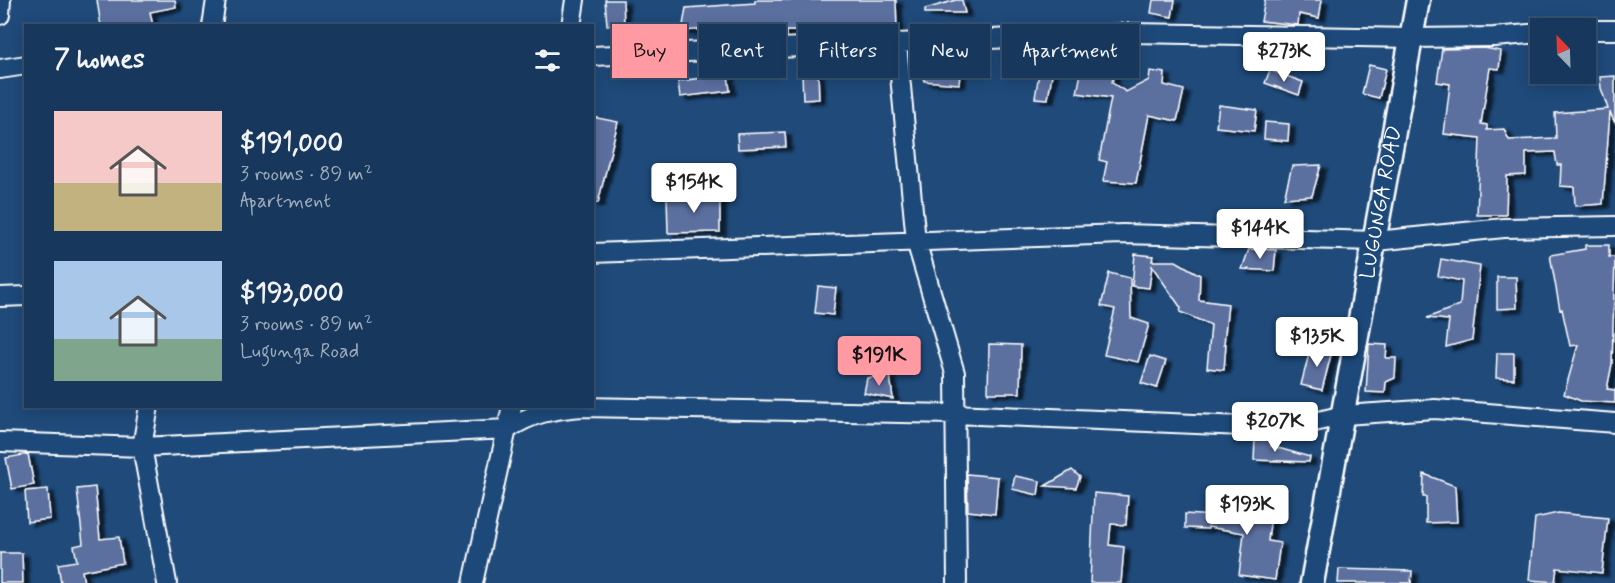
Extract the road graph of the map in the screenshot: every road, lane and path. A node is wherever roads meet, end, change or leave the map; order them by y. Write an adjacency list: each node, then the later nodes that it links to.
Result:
1 (1, 0): 5 (street)
2 (216, 0): 6 (street)
3 (575, 0): 7 (street)
4 (1418, 0): 11 (street, LUGUNGA ROAD)
5 (0, 15)
6 (212, 24)
7 (571, 24)
8 (1596, 30): 9 (street)
9 (1615, 30)
10 (1530, 33): 11 (street)
11 (1412, 38): 12 (street); 19 (street, LUGUNGA ROAD)
12 (898, 45)
13 (798, 49): 15 (street)
14 (898, 55): 20 (street)
15 (594, 56)
16 (24, 65): 17 (street)
17 (0, 69)
18 (1615, 226): 19 (street)
19 (1376, 241): 20 (street); 29 (street, LUGUNGA ROAD)
20 (916, 242): 21 (street); 28 (street)
21 (594, 252)
22 (24, 296): 23 (street)
23 (0, 297)
24 (594, 406): 28 (street)
25 (149, 408): 33 (street)
26 (512, 408): 31 (street)
27 (564, 408): 31 (street)
28 (954, 414): 29 (street); 36 (street)
29 (1344, 415): 30 (street); 37 (street, LUGUNGA ROAD)
30 (1615, 423)
31 (508, 429): 33 (street); 35 (street)
32 (0, 442): 33 (street)
33 (142, 447): 34 (street)
34 (167, 583)
35 (473, 583)
36 (957, 583)
37 (1312, 583)

